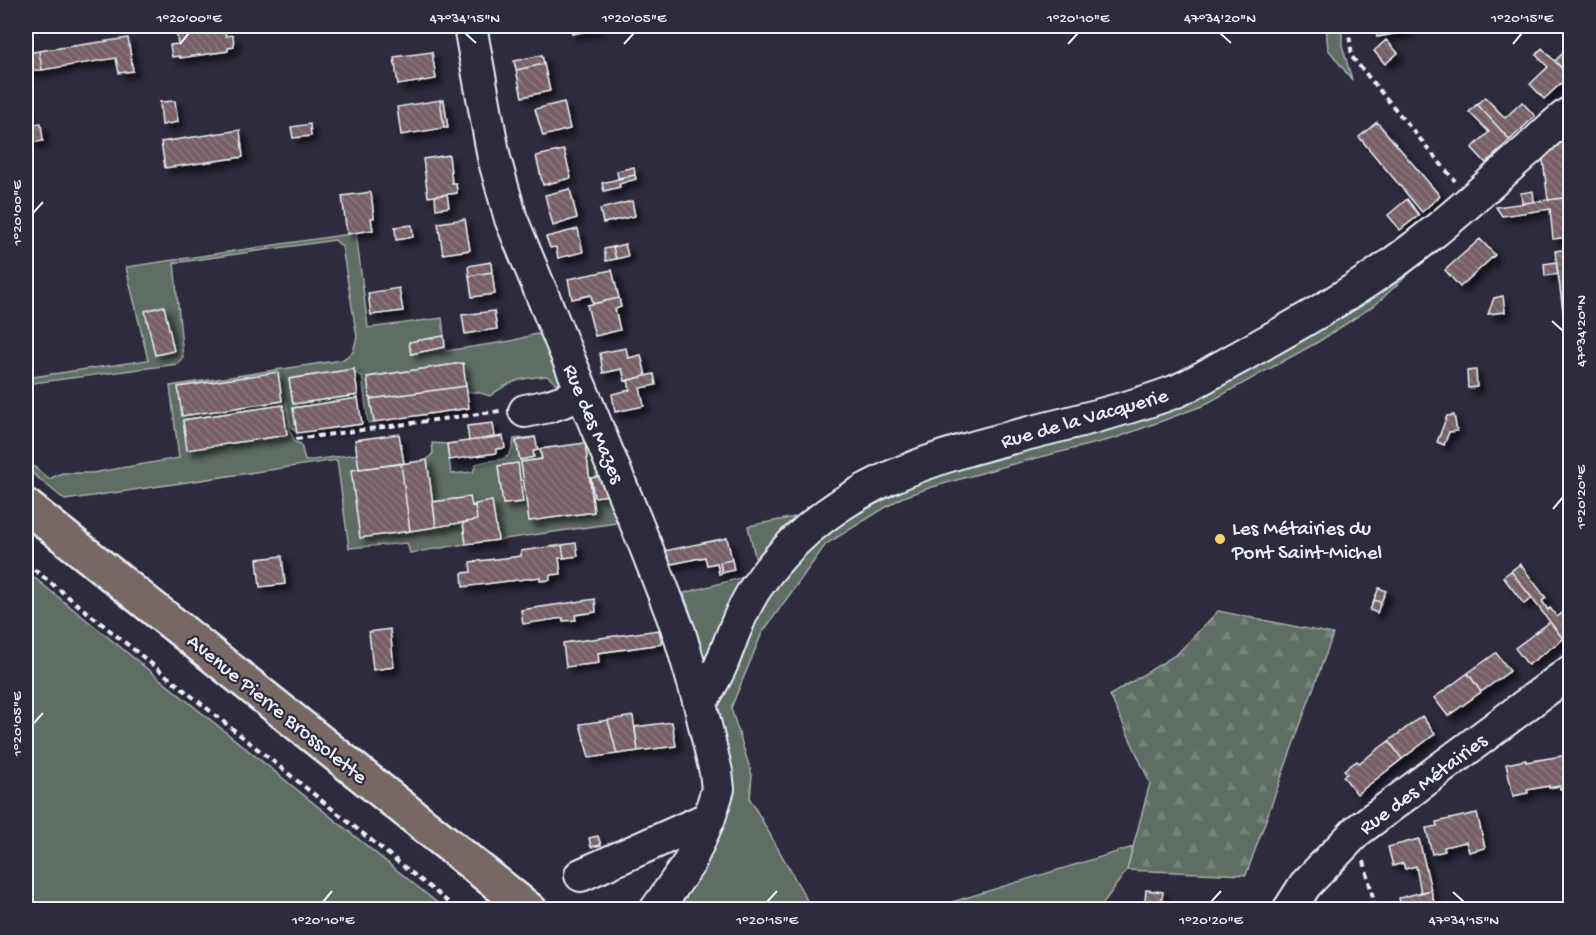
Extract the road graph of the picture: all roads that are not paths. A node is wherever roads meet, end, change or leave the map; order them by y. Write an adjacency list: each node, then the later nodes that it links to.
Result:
1 (470, 26): 3 (street, Rue des Mazes)
2 (1570, 113): 7 (street, Rue de la Vacquerie)
3 (583, 394): 4 (street); 7 (street, Rue des Mazes)
4 (525, 411)
5 (26, 506): 10 (main road, Avenue Pierre Brossolette)
6 (1570, 672): 12 (street, Rue des Métairies)
7 (700, 704): 8 (street, Rue des Mazes)
8 (709, 818): 9 (street); 11 (street, Rue des Mazes)
9 (581, 875)
10 (530, 909)
11 (656, 909)
12 (1289, 909)

